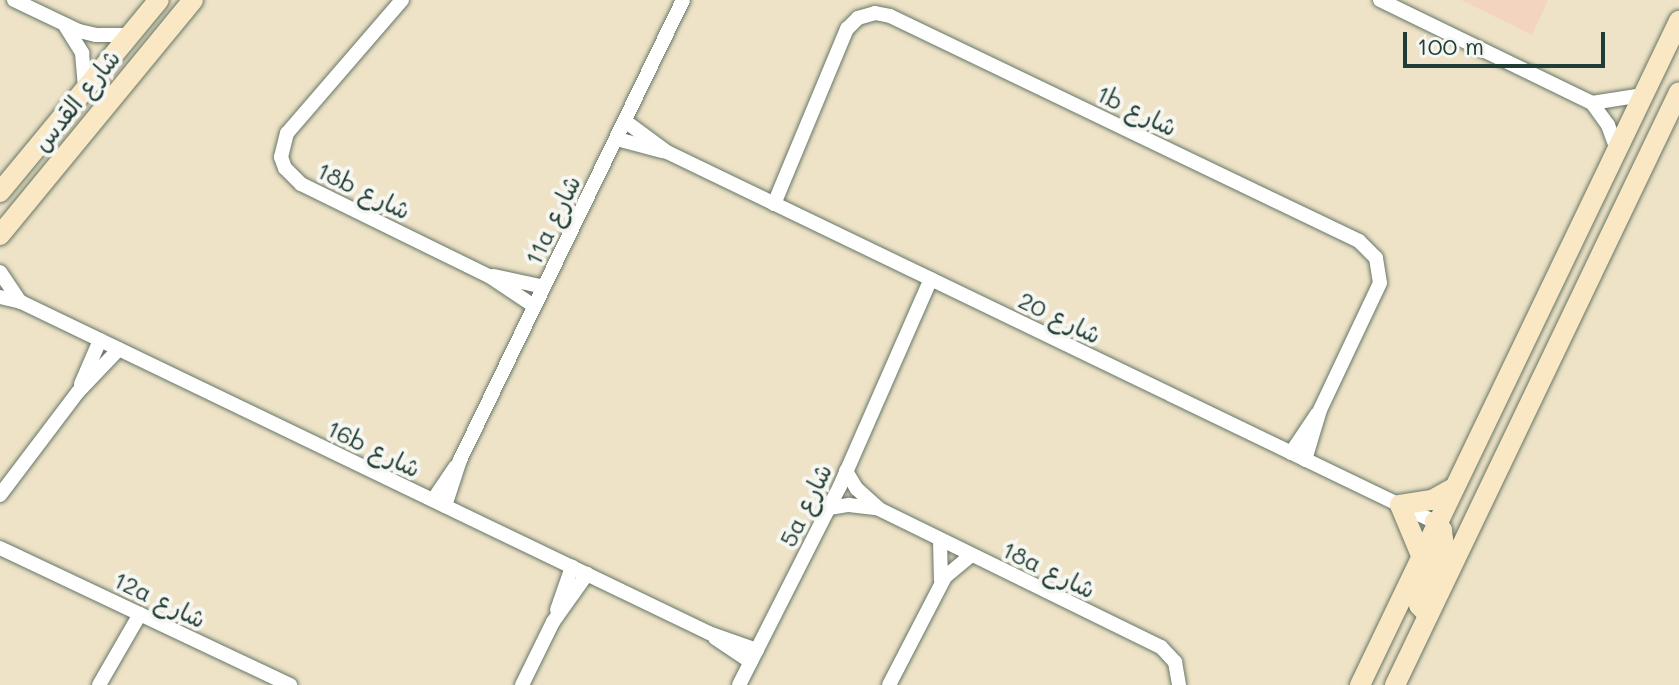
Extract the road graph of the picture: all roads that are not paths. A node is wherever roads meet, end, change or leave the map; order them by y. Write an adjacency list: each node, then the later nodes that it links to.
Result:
1 (14, 0): 8 (street)
2 (159, 0): 9 (street, شارع القدس)
3 (193, 0): 20 (street, شارع القدس)
4 (402, 0): 22 (street, 18b شارع)
5 (683, 0): 14 (street, 11a شارع)
6 (1380, 0): 13 (street)
7 (1679, 21): 12 (street)
8 (64, 24): 9 (street); 10 (street)
9 (129, 35): 10 (street, شارع القدس)
10 (85, 87): 18 (street, شارع القدس)
11 (1679, 92): 48 (street)
12 (1643, 95): 13 (street); 16 (street)
13 (1592, 103): 16 (street)
14 (625, 121): 15 (street, 11a شارع); 17 (street, شارع 20)
15 (617, 139): 17 (street, شارع 20); 24 (street, 11a شارع)
16 (1617, 150): 33 (street)
17 (667, 152): 19 (street, شارع 20)
18 (0, 192)
19 (770, 202): 23 (street, شارع 20); 31 (street, 1b شارع)
20 (0, 235)
21 (0, 272): 26 (street, 16b شارع)
22 (489, 276): 24 (street, 18b شارع); 27 (street, 18b شارع)
23 (936, 282): 31 (street, شارع 20); 32 (street, 5a شارع)
24 (544, 287): 27 (street, 11a شارع)
25 (0, 297): 26 (street, 16b شارع)
26 (21, 302): 28 (street, 16b شارع)
27 (534, 306): 35 (street, 11a شارع)
28 (100, 340): 29 (street, 16b شارع); 30 (street)
29 (119, 349): 30 (street); 35 (street, 16b شارع)
30 (78, 392): 34 (street)
31 (1298, 456): 36 (street, شارع 20)
32 (846, 471): 37 (street, 5a شارع); 38 (street, 18a شارع)
33 (1450, 490): 36 (street); 39 (street)
34 (0, 495)
35 (439, 503): 44 (street, 16b شارع)
36 (1400, 505): 39 (street, شارع 20); 42 (street)
37 (829, 508): 38 (street, 18a شارع); 50 (street, 5a شارع)
38 (879, 509): 40 (street, 18a شارع)
39 (1435, 522): 42 (street); 48 (street)
40 (940, 540): 43 (street, 18a شارع); 46 (street)
41 (4, 547): 47 (street, 12a شارع)
42 (1420, 553): 57 (street)
43 (970, 556): 46 (street); 56 (street, 18a شارع)
44 (572, 567): 45 (street, 16b شارع); 49 (street)
45 (587, 574): 49 (street); 50 (street, 16b شارع)
46 (941, 584): 55 (street)
47 (134, 611): 51 (street, 12a شارع); 52 (street)
48 (1428, 615): 58 (street)
49 (553, 622): 53 (street)
50 (754, 656): 54 (street, 5a شارع)
51 (280, 683)
52 (99, 685)
53 (522, 685)
54 (739, 685)
55 (889, 685)
56 (1179, 685)
57 (1360, 685)
58 (1395, 685)

